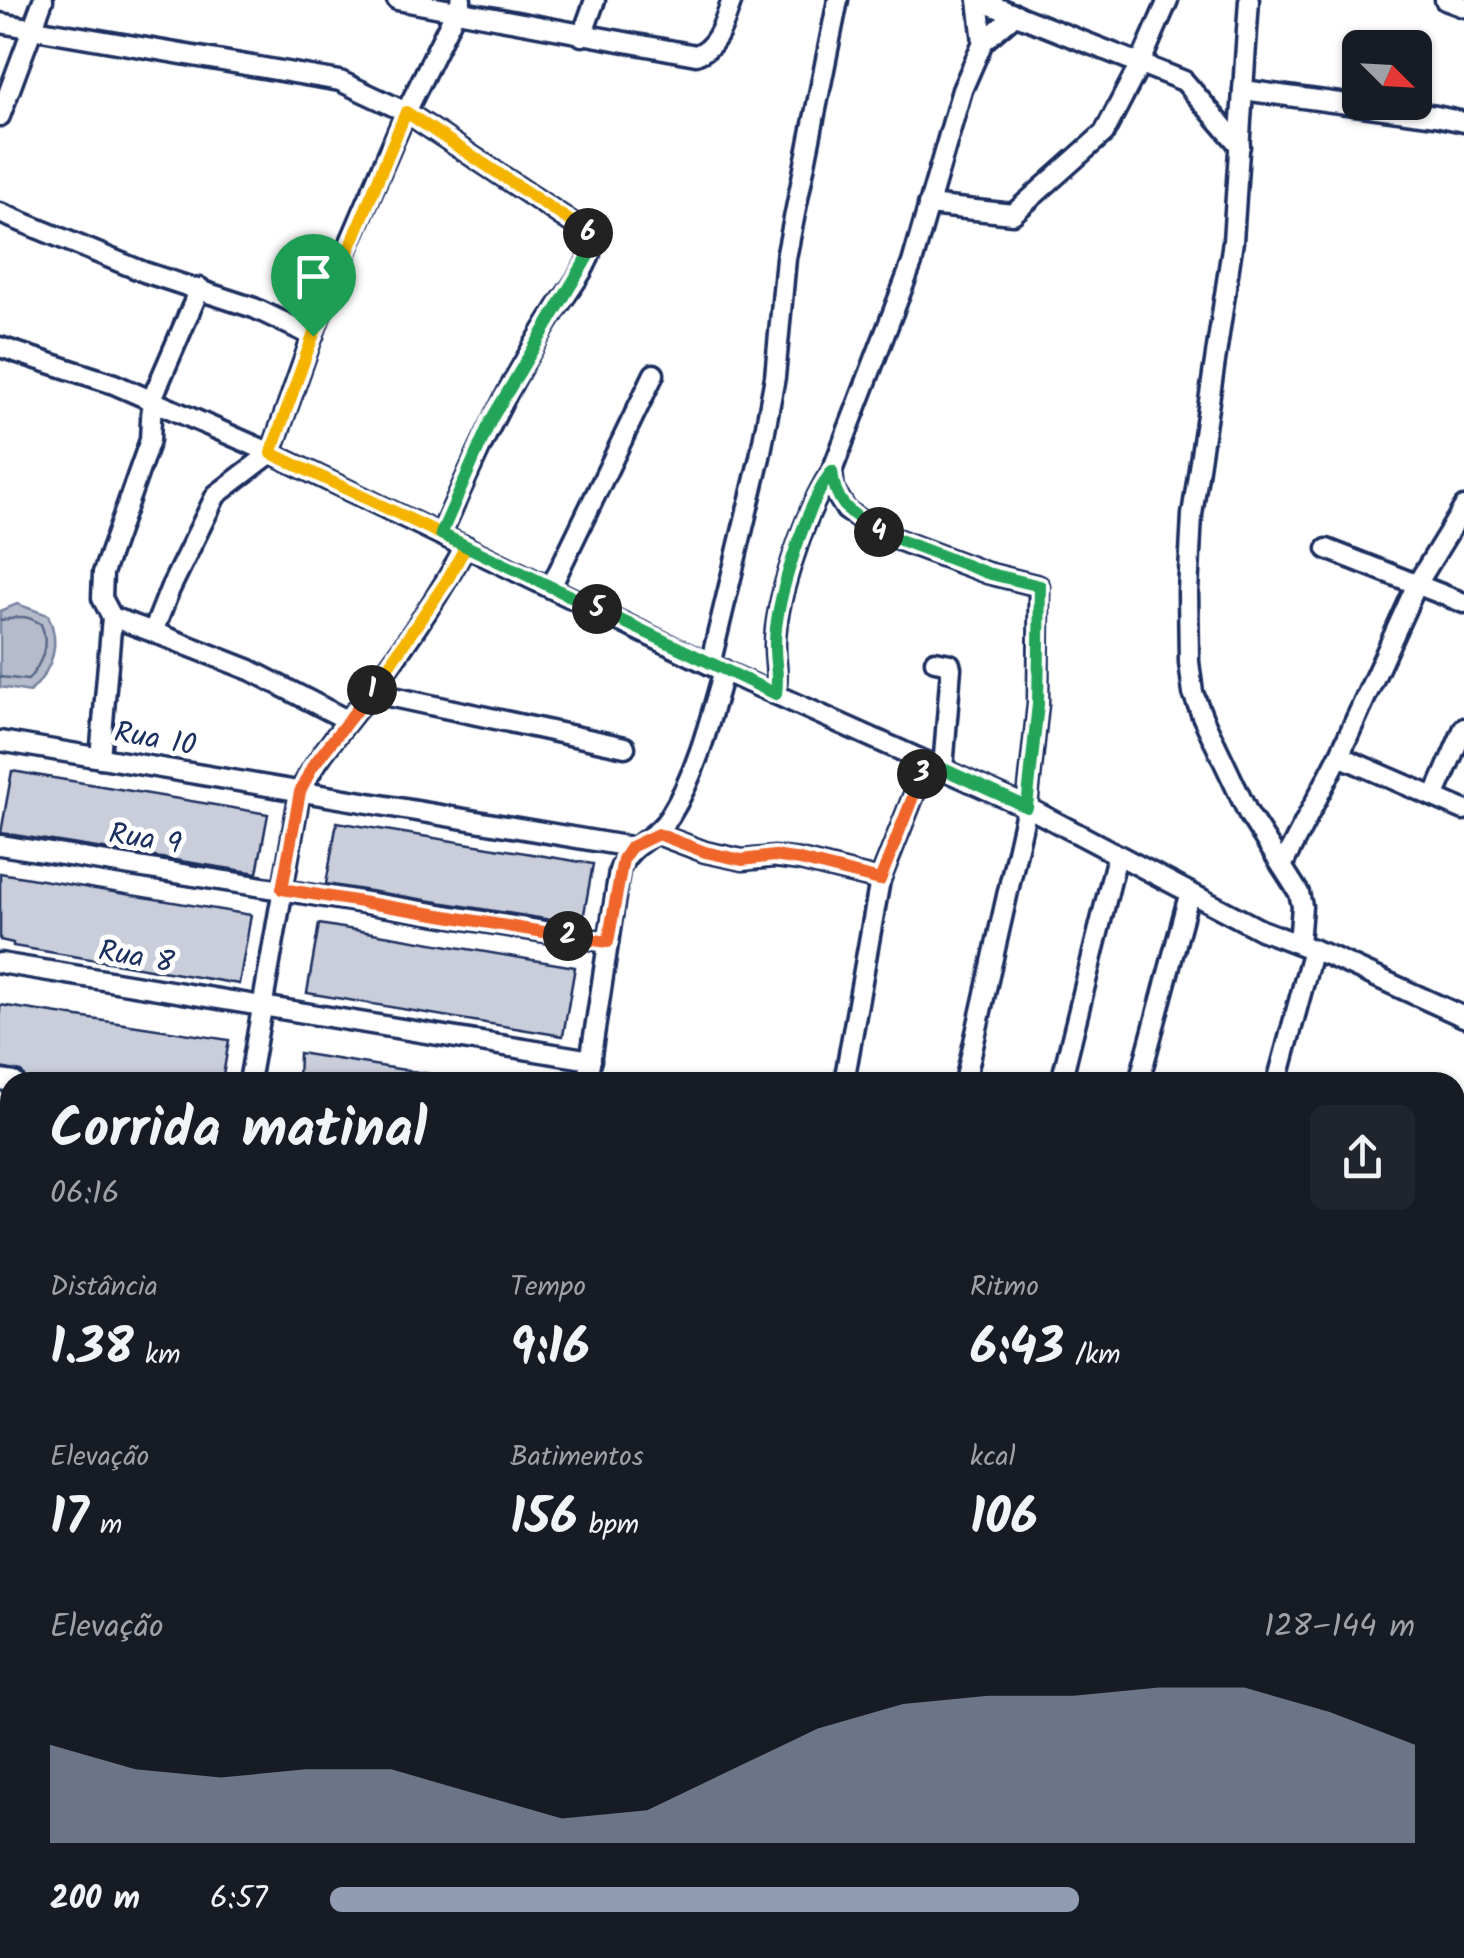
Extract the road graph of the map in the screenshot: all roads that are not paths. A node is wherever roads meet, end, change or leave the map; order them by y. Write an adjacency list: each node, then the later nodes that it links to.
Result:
1 (43, 0): 14 (street)
2 (397, 0): 10 (street)
3 (595, 0): 15 (street)
4 (732, 0): 15 (street)
5 (838, 0): 42 (street)
6 (978, 0): 12 (street); 16 (street)
7 (1168, 0): 17 (street)
8 (1445, 0): 11 (street)
9 (1242, 3): 18 (street)
10 (458, 6): 15 (street); 19 (street)
11 (1464, 7)
12 (1016, 14): 16 (street); 17 (street)
13 (0, 23): 14 (street)
14 (34, 29): 19 (street); 20 (street)
15 (582, 36)
16 (983, 42): 23 (street)
17 (1141, 62): 22 (street); 23 (street)
18 (1243, 90): 21 (street); 22 (street)
19 (406, 112): 26 (street); 33 (street)
20 (0, 116)
21 (1464, 122)
22 (1240, 146): 60 (street)
23 (928, 205): 31 (street)
24 (0, 213): 25 (street)
25 (200, 288): 26 (street); 29 (street)
26 (313, 336): 30 (street)
27 (0, 348): 29 (street)
28 (654, 374): 37 (street)
29 (152, 398): 30 (street); 39 (street)
30 (271, 453): 33 (street); 40 (street)
31 (832, 471): 44 (street); 54 (street)
32 (1464, 507): 36 (street)
33 (441, 534): 34 (street)
34 (466, 546): 37 (street); 43 (street)
35 (1326, 550): 36 (street)
36 (1417, 584): 38 (street); 49 (street)
37 (552, 587): 42 (street)
38 (1464, 603)
39 (112, 617): 40 (street); 50 (street)
40 (153, 632): 45 (street)
41 (936, 661): 51 (street)
42 (717, 668): 44 (street); 56 (street)
43 (370, 692): 45 (street); 48 (street)
44 (776, 694): 51 (street)
45 (348, 720): 52 (street)
46 (1464, 728): 53 (street)
47 (0, 740): 50 (street, Rua 10)
48 (625, 746)
49 (1338, 756): 53 (street); 60 (street)
50 (100, 758): 52 (street, Rua 10)
51 (935, 766): 54 (street); 61 (street)
52 (300, 792): 58 (street, Rua 10); 62 (street)
53 (1435, 795): 55 (street)
54 (1027, 807): 59 (street); 73 (street)
55 (1464, 810)
56 (658, 834): 58 (street); 61 (street)
57 (0, 844): 62 (street, Rua 9)
58 (631, 847): 64 (street)
59 (1117, 856): 63 (street); 74 (street)
60 (1282, 866): 65 (street)
61 (880, 880): 72 (street)
62 (282, 889): 64 (street, Rua 9); 67 (street)
63 (1189, 895): 65 (street); 75 (street)
64 (608, 942): 69 (street)
65 (1306, 946): 68 (street); 76 (street)
66 (0, 963): 67 (street, Rua 8)
67 (263, 1008): 69 (street, Rua 8); 70 (street)
68 (1464, 1017)
69 (591, 1060): 71 (street)
70 (252, 1072)
71 (589, 1072)
72 (846, 1072)
73 (967, 1072)
74 (1063, 1072)
75 (1143, 1072)
76 (1280, 1072)

